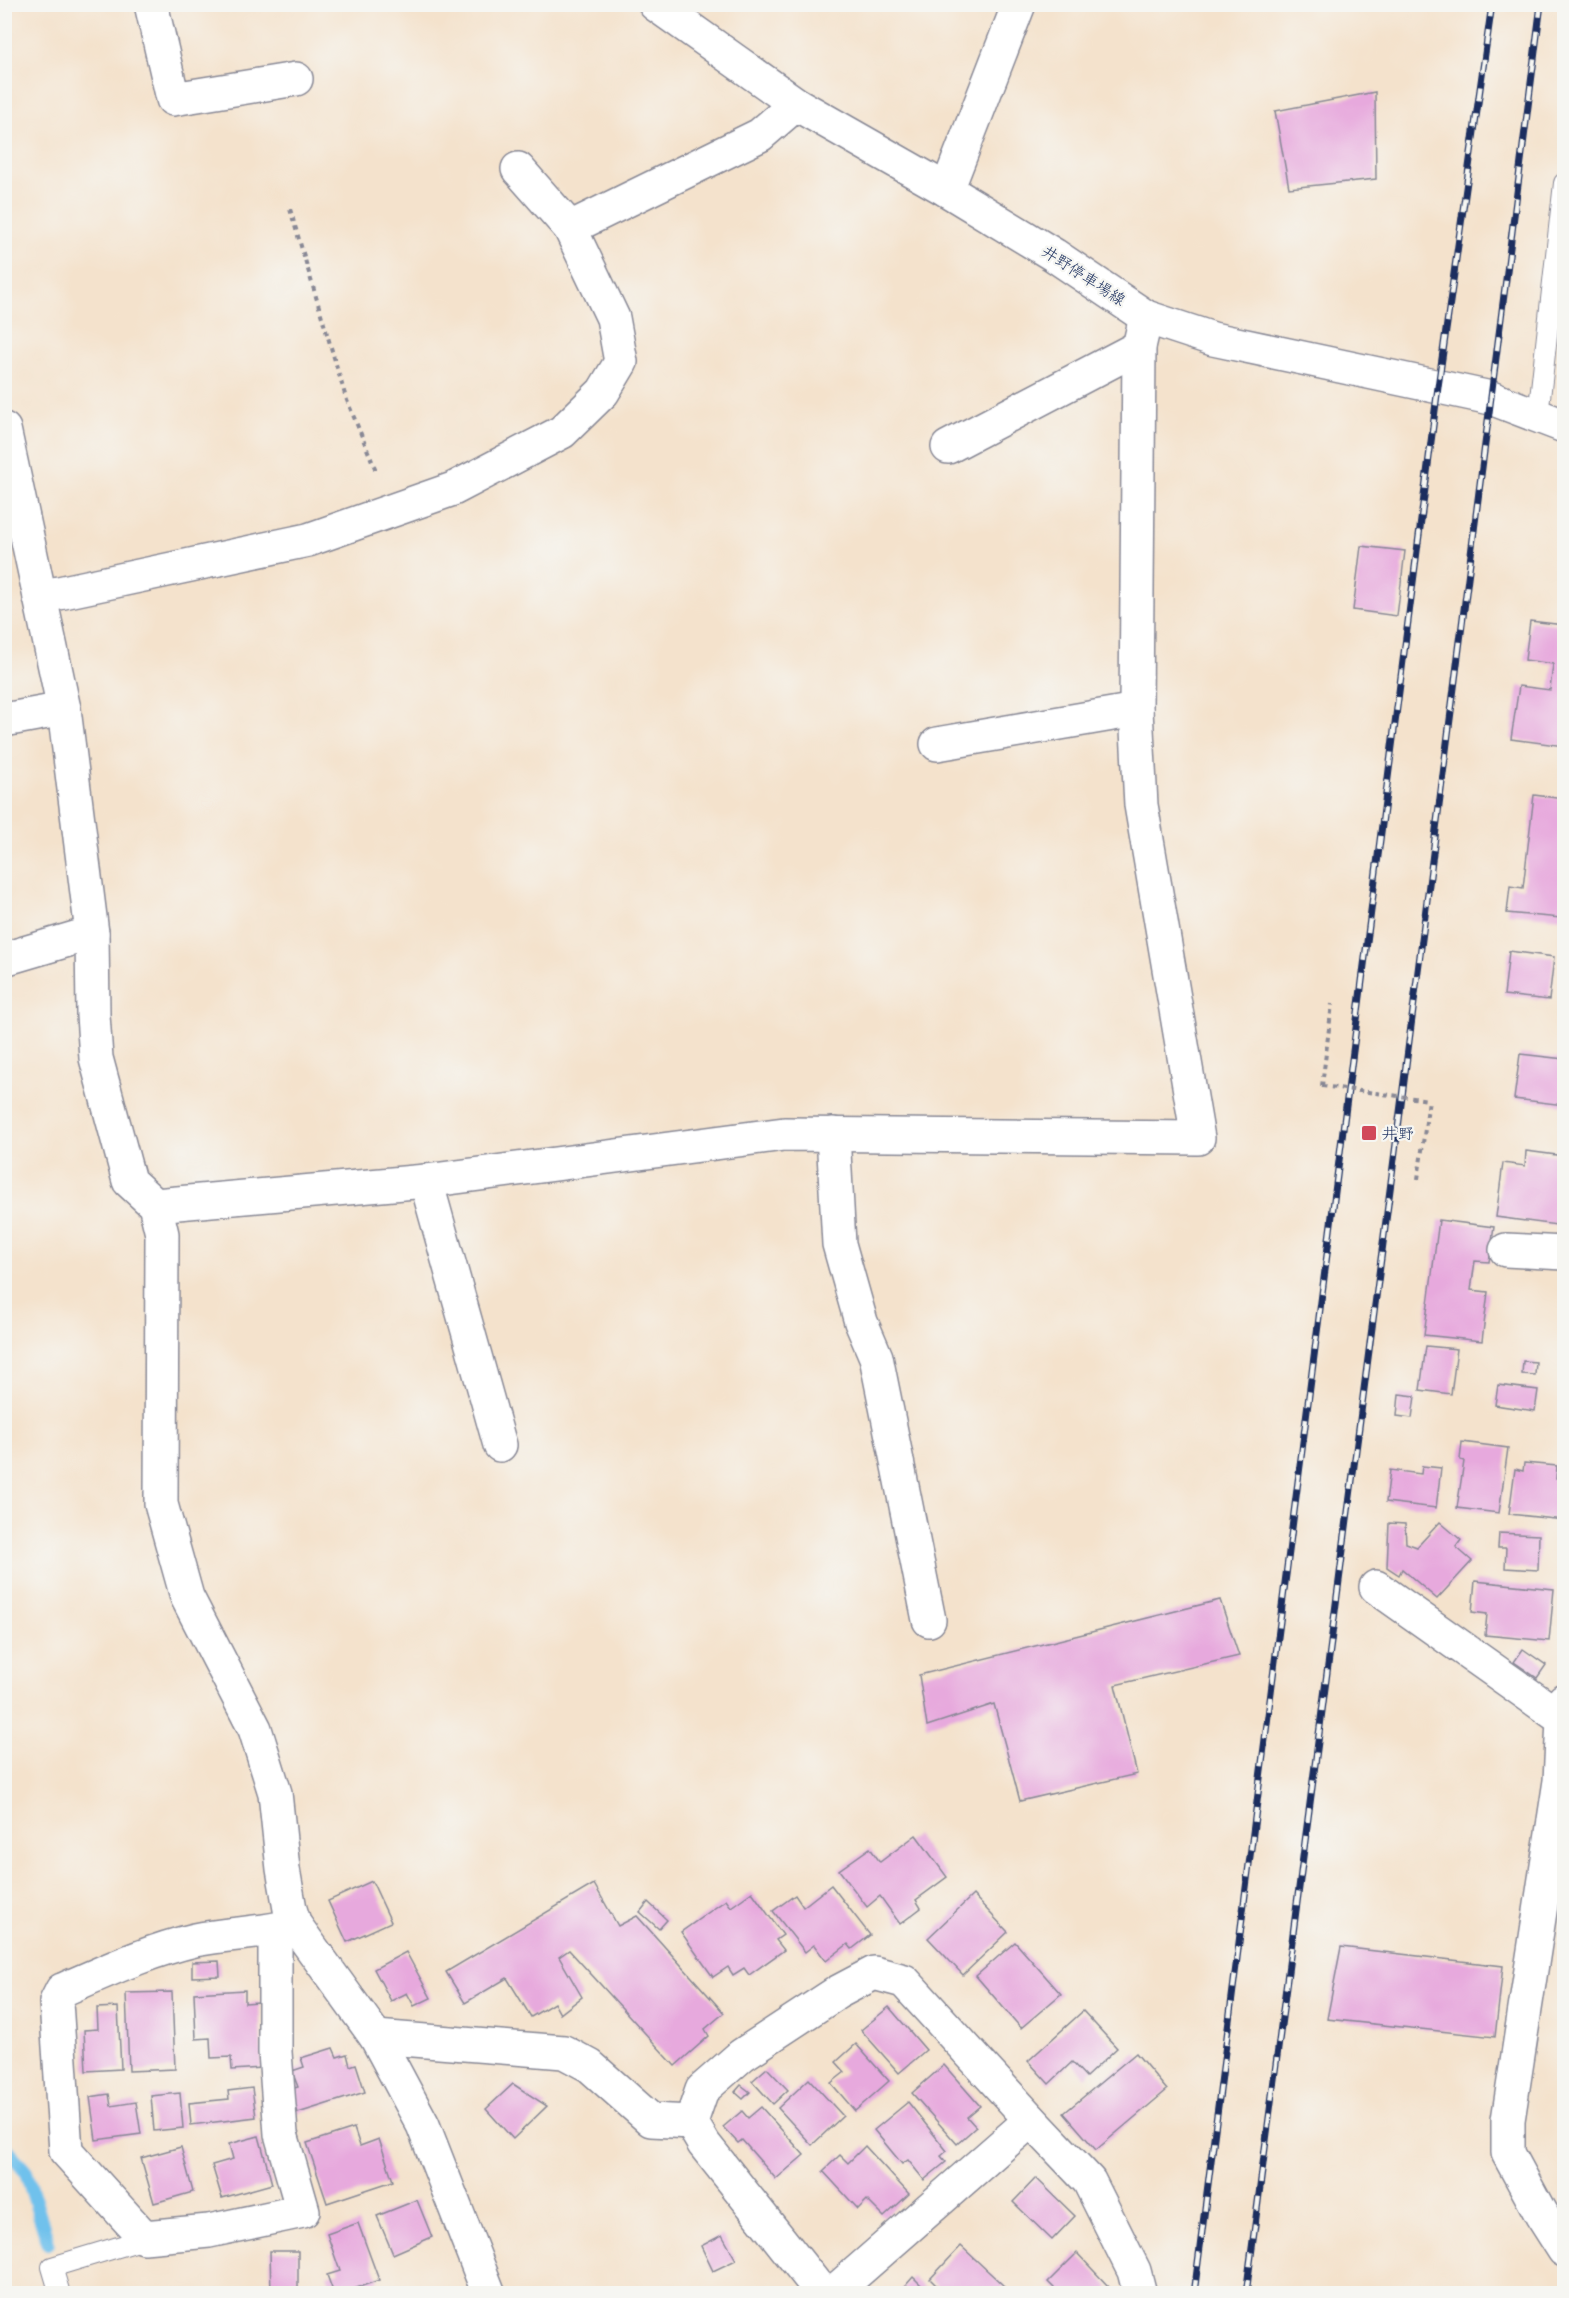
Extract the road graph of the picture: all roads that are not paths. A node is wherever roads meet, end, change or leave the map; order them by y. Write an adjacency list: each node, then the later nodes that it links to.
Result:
1 (151, 4): 4 (street)
2 (655, 4): 5 (street, 井野停車場線)
3 (1019, 4): 8 (street)
4 (296, 79)
5 (796, 104): 8 (street, 井野停車場線); 9 (street)
6 (518, 170): 9 (street)
7 (1564, 183): 11 (lane)
8 (947, 189): 10 (street, 井野停車場線)
9 (570, 228): 14 (street)
10 (1143, 332): 11 (street, 井野停車場線); 13 (street); 16 (street)
11 (1551, 421)
12 (4, 429): 14 (street)
13 (948, 447)
14 (40, 597): 15 (street)
15 (64, 709): 17 (street); 19 (street)
16 (1136, 710): 18 (street); 21 (street)
17 (4, 720)
18 (937, 744)
19 (92, 933): 20 (street); 23 (street)
20 (4, 959)
21 (832, 1134): 22 (street); 28 (street)
22 (426, 1180): 23 (street); 26 (street)
23 (155, 1205): 30 (street)
24 (1506, 1250): 25 (street)
25 (1564, 1253)
26 (500, 1445)
27 (1376, 1587): 29 (street)
28 (929, 1620)
29 (1564, 1712): 35 (street)
30 (285, 1927): 31 (street); 34 (street); 34 (street)
31 (376, 2037): 33 (street); 37 (street)
32 (1030, 2120): 33 (street); 39 (street); 40 (street)
33 (691, 2122): 38 (street)
34 (147, 2238): 36 (lane)
35 (1564, 2250)
36 (60, 2294)
37 (489, 2294)
38 (823, 2294)
39 (832, 2294)
40 (1140, 2294)

